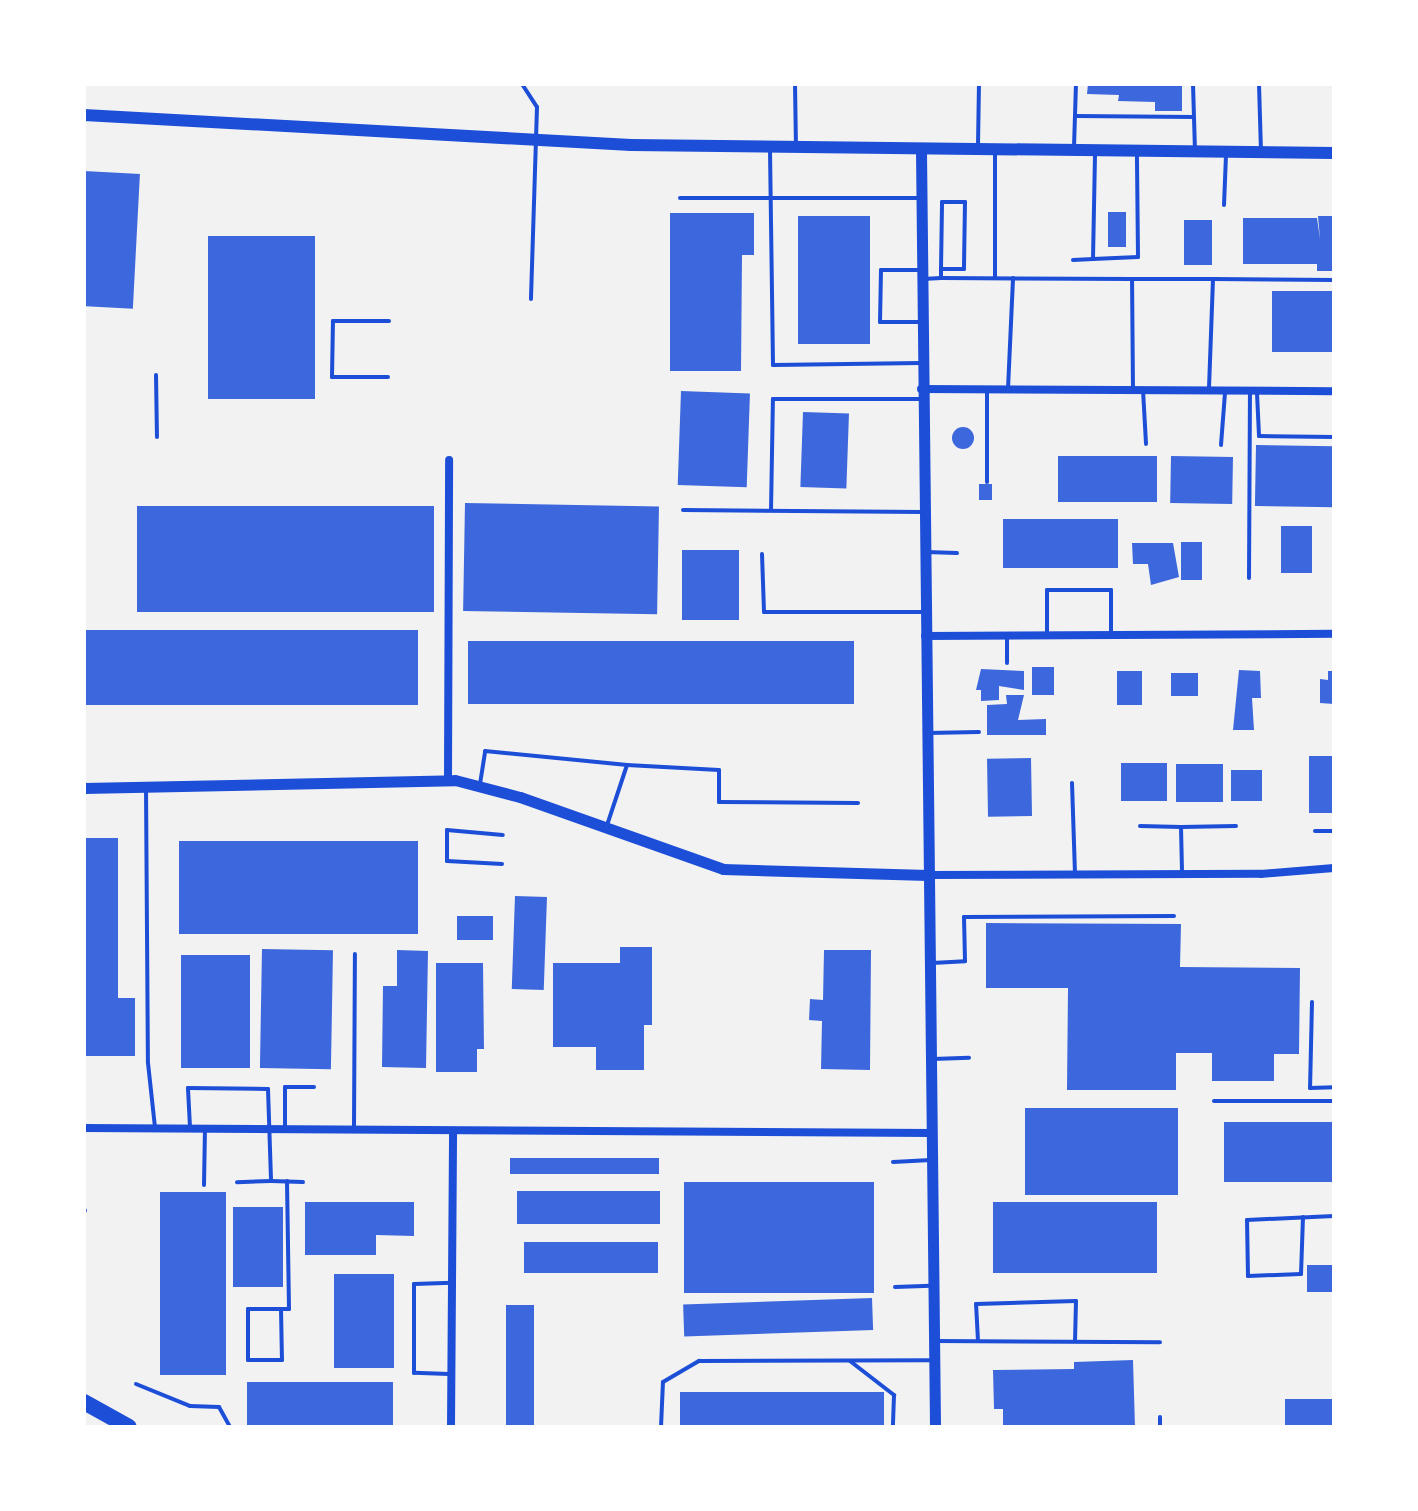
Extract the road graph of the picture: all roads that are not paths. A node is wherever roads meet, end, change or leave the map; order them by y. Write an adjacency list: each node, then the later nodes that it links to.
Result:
1 (522, 84): 10 (lane)
2 (795, 84): 12 (lane)
3 (979, 84): 14 (lane)
4 (1076, 84): 8 (lane)
5 (1193, 84): 9 (lane)
6 (1259, 84): 21 (lane)
7 (85, 115): 10 (main road)
8 (1075, 116): 9 (lane); 16 (lane)
9 (1194, 117): 19 (lane)
10 (537, 139): 11 (main road); 37 (lane)
11 (770, 148): 12 (main road); 25 (lane)
12 (796, 148): 13 (main road)
13 (921, 151): 14 (main road); 24 (street)
14 (978, 152): 15 (main road)
15 (995, 153): 16 (main road); 32 (lane)
16 (1073, 153): 17 (main road)
17 (1095, 153): 18 (main road); 27 (lane)
18 (1137, 153): 19 (main road); 27 (lane)
19 (1195, 153): 20 (main road)
20 (1226, 153): 21 (main road); 26 (lane)
21 (1261, 153): 22 (main road)
22 (1334, 153)
23 (680, 198): 25 (lane)
24 (921, 198): 25 (lane); 30 (street)
25 (771, 199): 40 (lane)
26 (1224, 205)
27 (1093, 259): 28 (lane)
28 (1073, 260)
29 (941, 269): 29 (lane); 31 (lane)
30 (921, 275): 31 (lane); 39 (street); 39 (lane)
31 (941, 278): 32 (lane)
32 (995, 278): 33 (lane)
33 (1013, 278): 34 (lane); 44 (lane)
34 (1132, 279): 35 (lane); 45 (lane)
35 (1213, 279): 36 (lane); 46 (lane)
36 (1334, 280)
37 (531, 299)
38 (389, 321): 42 (lane)
39 (921, 322): 40 (street)
40 (921, 363): 50 (street)
41 (156, 375): 51 (lane)
42 (388, 377)
43 (987, 389): 44 (street); 50 (street); 56 (lane)
44 (1008, 389): 45 (street)
45 (1138, 390): 46 (street); 53 (lane)
46 (1209, 390): 47 (street)
47 (1225, 390): 48 (street); 54 (lane)
48 (1254, 390): 49 (street); 52 (lane); 63 (lane)
49 (1334, 391)
50 (921, 394): 58 (lane); 59 (street)
51 (157, 437)
52 (1334, 437)
53 (1146, 444)
54 (1221, 445)
55 (449, 460): 74 (street)
56 (987, 482)
57 (683, 510): 58 (lane)
58 (771, 510): 59 (lane)
59 (923, 512): 60 (street)
60 (923, 552): 61 (lane); 64 (street)
61 (957, 553)
62 (762, 554): 64 (lane)
63 (1249, 578)
64 (924, 612): 66 (street)
65 (1334, 634): 69 (street)
66 (925, 636): 67 (street); 72 (street)
67 (1007, 636): 68 (street); 70 (lane)
68 (1047, 636): 69 (street); 69 (lane)
69 (1111, 636)
70 (1007, 663)
71 (979, 732): 72 (lane)
72 (926, 733): 90 (street)
73 (627, 765): 76 (lane); 79 (lane); 83 (lane)
74 (448, 780): 76 (street); 77 (street)
75 (1072, 783): 91 (lane)
76 (480, 785): 83 (street)
77 (146, 786): 78 (street); 103 (lane)
78 (84, 788)
79 (858, 803)
80 (1140, 826): 82 (lane)
81 (1236, 826): 82 (lane)
82 (1181, 827): 89 (lane)
83 (606, 828): 90 (street)
84 (1315, 831): 85 (lane)
85 (1334, 831)
86 (503, 835): 87 (lane)
87 (502, 864)
88 (1334, 868): 89 (street)
89 (1182, 874): 91 (street)
90 (928, 875): 91 (street); 94 (street)
91 (1075, 875)
92 (1174, 916): 94 (lane)
93 (355, 954): 108 (lane)
94 (929, 963): 97 (street)
95 (1312, 1002): 99 (lane)
96 (969, 1058): 97 (lane)
97 (930, 1059): 110 (street)
98 (314, 1087): 107 (lane)
99 (1334, 1087)
100 (1214, 1101): 101 (lane)
101 (1334, 1101)
102 (84, 1128): 103 (street)
103 (155, 1129): 104 (street)
104 (190, 1129): 105 (street); 106 (lane)
105 (205, 1129): 106 (street); 117 (lane)
106 (269, 1130): 107 (street); 113 (lane)
107 (285, 1130): 108 (street)
108 (354, 1130): 109 (street)
109 (453, 1131): 110 (street); 120 (street)
110 (931, 1133): 111 (street)
111 (932, 1160): 112 (lane); 121 (street)
112 (893, 1162)
113 (271, 1181): 114 (lane); 115 (lane)
114 (287, 1181): 116 (lane); 123 (lane)
115 (237, 1182)
116 (303, 1182)
117 (204, 1185)
118 (1334, 1216): 119 (lane)
119 (1303, 1217): 119 (lane)
120 (452, 1283): 130 (street); 130 (lane)
121 (933, 1286): 122 (lane); 124 (street)
122 (895, 1287)
123 (281, 1309): 123 (lane)
124 (934, 1341): 125 (lane); 129 (street)
125 (978, 1341): 126 (lane); 126 (lane)
126 (1075, 1341): 127 (lane)
127 (1160, 1342)
128 (848, 1360): 129 (lane); 137 (lane); 138 (lane)
129 (934, 1360): 139 (street)
130 (452, 1374): 136 (street)
131 (136, 1384): 135 (lane)
132 (84, 1402): 134 (highway)
133 (1160, 1417): 140 (lane)
134 (129, 1427)
135 (230, 1427)
136 (451, 1427)
137 (661, 1427)
138 (893, 1427)
139 (935, 1427)
140 (1160, 1427)

